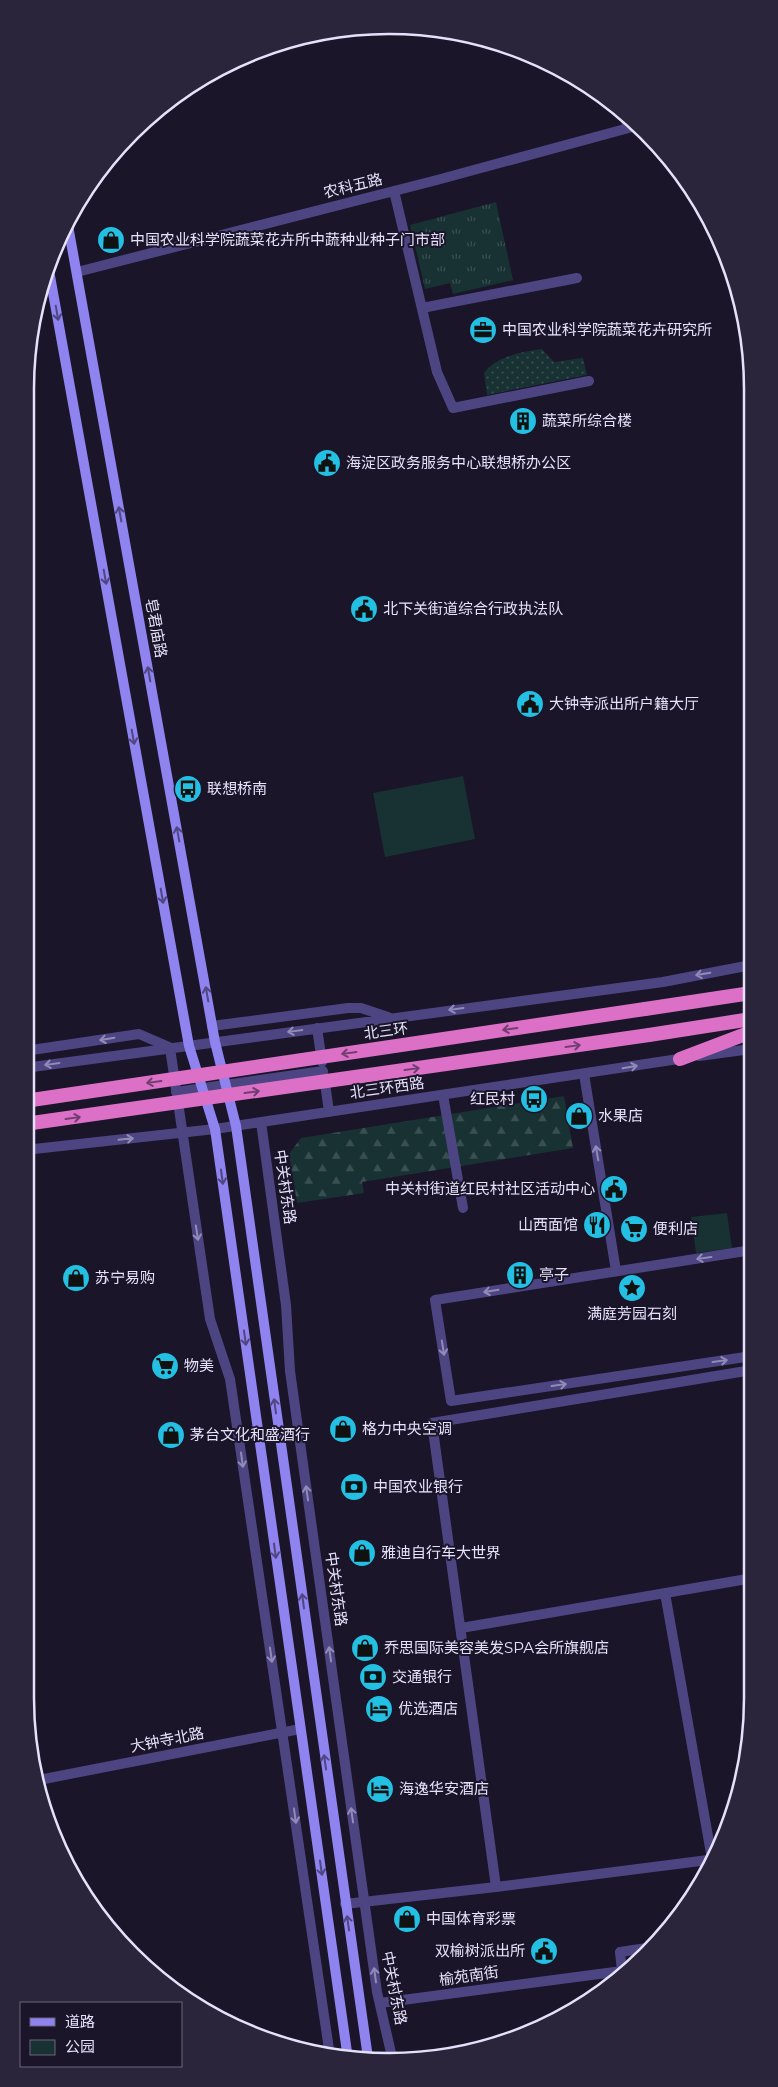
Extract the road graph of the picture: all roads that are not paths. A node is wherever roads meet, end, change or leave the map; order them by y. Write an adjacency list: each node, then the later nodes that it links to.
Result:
1 (629, 128): 2 (street, 农科五路)
2 (394, 191): 4 (street, 农科五路); 7 (street)
3 (70, 233): 4 (main road, 皂君庙路)
4 (77, 272): 13 (main road, 皂君庙路, one-way to 4)
5 (576, 278): 7 (street)
6 (51, 281): 17 (main road, one-way to 17)
7 (422, 308): 8 (street)
8 (589, 381)
9 (744, 966): 11 (street, one-way to 11)
10 (744, 993): 29 (highway, 北三环, one-way to 29, bridge)
11 (391, 1018): 13 (street); 14 (street)
12 (744, 1020): 32 (highway, one-way to 12, bridge)
13 (212, 1026): 16 (main road, 皂君庙路)
14 (317, 1028): 16 (street, one-way to 16); 23 (street)
15 (744, 1035): 21 (highway)
16 (215, 1042): 17 (street); 25 (main road, 皂君庙路)
17 (189, 1046): 18 (street); 26 (main road)
18 (170, 1048): 19 (street, one-way to 19); 22 (street, one-way to 22); 27 (street)
19 (34, 1050)
20 (744, 1050): 21 (street, 北三环西路)
21 (680, 1059): 24 (street, 北三环西路, one-way to 21)
22 (34, 1067)
23 (323, 1072): 25 (street); 30 (street)
24 (584, 1074): 28 (street, 北三环西路); 39 (street, one-way to 24)
25 (225, 1084): 26 (street); 33 (main road, 皂君庙路)
26 (202, 1088): 27 (street); 34 (main road)
27 (176, 1092): 35 (street)
28 (443, 1095): 30 (street, 北三环西路); 37 (street)
29 (34, 1100)
30 (329, 1112): 31 (street, 北三环西路)
31 (261, 1122): 33 (street, 北三环西路); 51 (street, 中关村东路, one-way to 31)
32 (34, 1123)
33 (236, 1126): 34 (street, 北三环西路); 52 (main road, one-way to 33)
34 (215, 1129): 35 (street, 北三环西路); 45 (main road, one-way to 45)
35 (182, 1133): 36 (street, 北三环西路, one-way to 35); 46 (street, one-way to 46)
36 (34, 1149)
37 (463, 1208)
38 (744, 1251): 39 (street, one-way to 39)
39 (616, 1270): 40 (street, one-way to 40)
40 (744, 1357)
41 (744, 1371): 44 (street)
42 (744, 1580): 43 (street)
43 (665, 1593): 44 (street); 48 (street)
44 (461, 1628): 50 (street)
45 (300, 1728): 46 (street, 大钟寺北路); 58 (main road, one-way to 58)
46 (282, 1732): 47 (street, 大钟寺北路); 57 (street, one-way to 57)
47 (44, 1779)
48 (712, 1846)
49 (705, 1860): 50 (street)
50 (496, 1887): 51 (street)
51 (364, 1902): 52 (street); 56 (street, 中关村东路, one-way to 51)
52 (345, 1904): 59 (main road, one-way to 52)
53 (640, 1949): 54 (street)
54 (622, 1966)
55 (615, 1972): 56 (street, 榆苑南街)
56 (380, 2004): 60 (street, 中关村东路)
57 (329, 2048)
58 (347, 2050)
59 (367, 2052)
60 (391, 2053)

